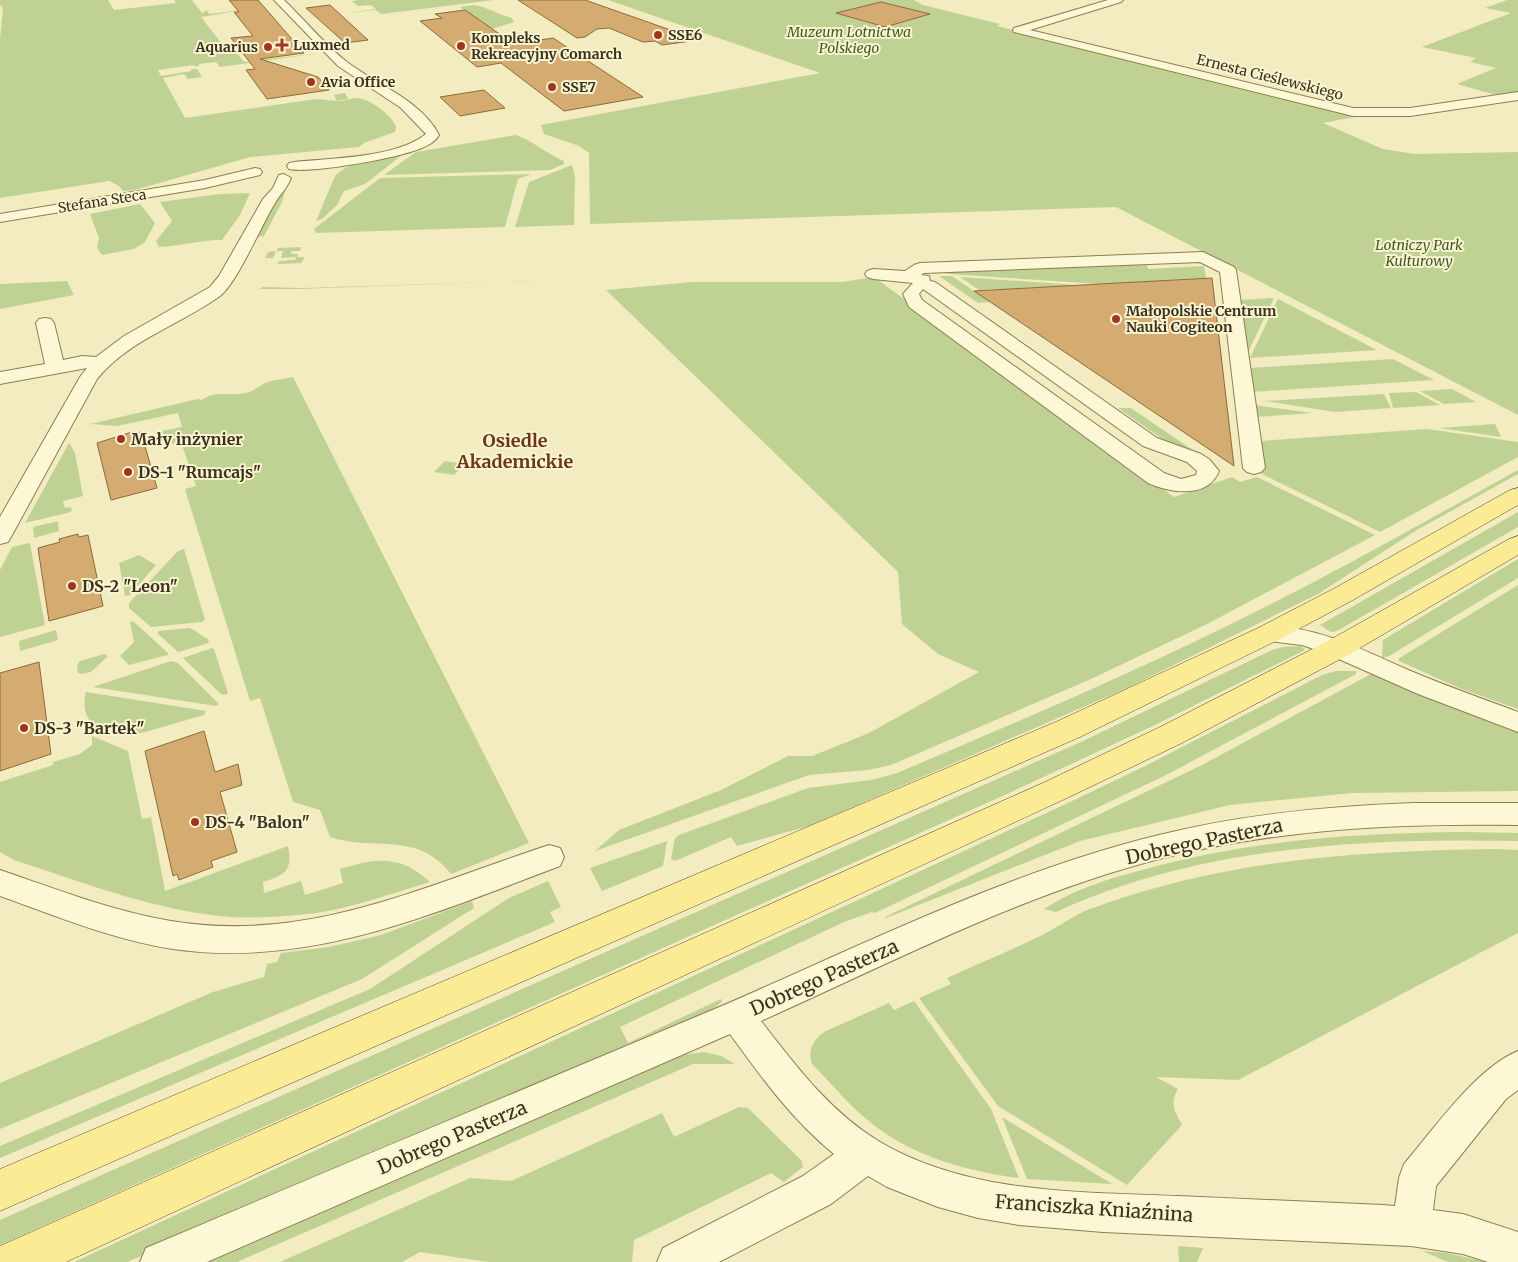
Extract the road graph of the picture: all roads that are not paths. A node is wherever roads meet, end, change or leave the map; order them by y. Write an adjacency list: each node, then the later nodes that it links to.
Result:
1 (279, 0): 4 (street, Stefana Steca)
2 (1118, 0): 3 (street, Ernesta Cieślewskiego)
3 (1518, 96)
4 (276, 172): 5 (street, Stefana Steca); 10 (street)
5 (0, 218)
6 (873, 274): 7 (street)
7 (920, 287): 7 (street); 8 (street); 13 (street)
8 (960, 322)
9 (45, 323): 11 (street)
10 (100, 363): 11 (street); 15 (street)
11 (55, 367): 12 (street)
12 (0, 378)
13 (1254, 468)
14 (1518, 495): 17 (main road)
15 (0, 537)
16 (1518, 544): 18 (main road)
17 (1268, 634): 18 (street); 26 (main road)
18 (1338, 648): 19 (street); 29 (main road)
19 (1518, 722)
20 (1518, 814): 23 (street, Dobrego Pasterza)
21 (549, 857): 22 (street)
22 (0, 883)
23 (737, 1016): 25 (street, Franciszka Kniaźnina); 30 (street, Dobrego Pasterza)
24 (1518, 1068): 27 (street)
25 (866, 1155): 27 (street, Franciszka Kniaźnina); 31 (street)
26 (0, 1190)
27 (1411, 1226): 28 (street, Franciszka Kniaźnina)
28 (1518, 1252)
29 (16, 1262)
30 (160, 1262)
31 (677, 1262)

